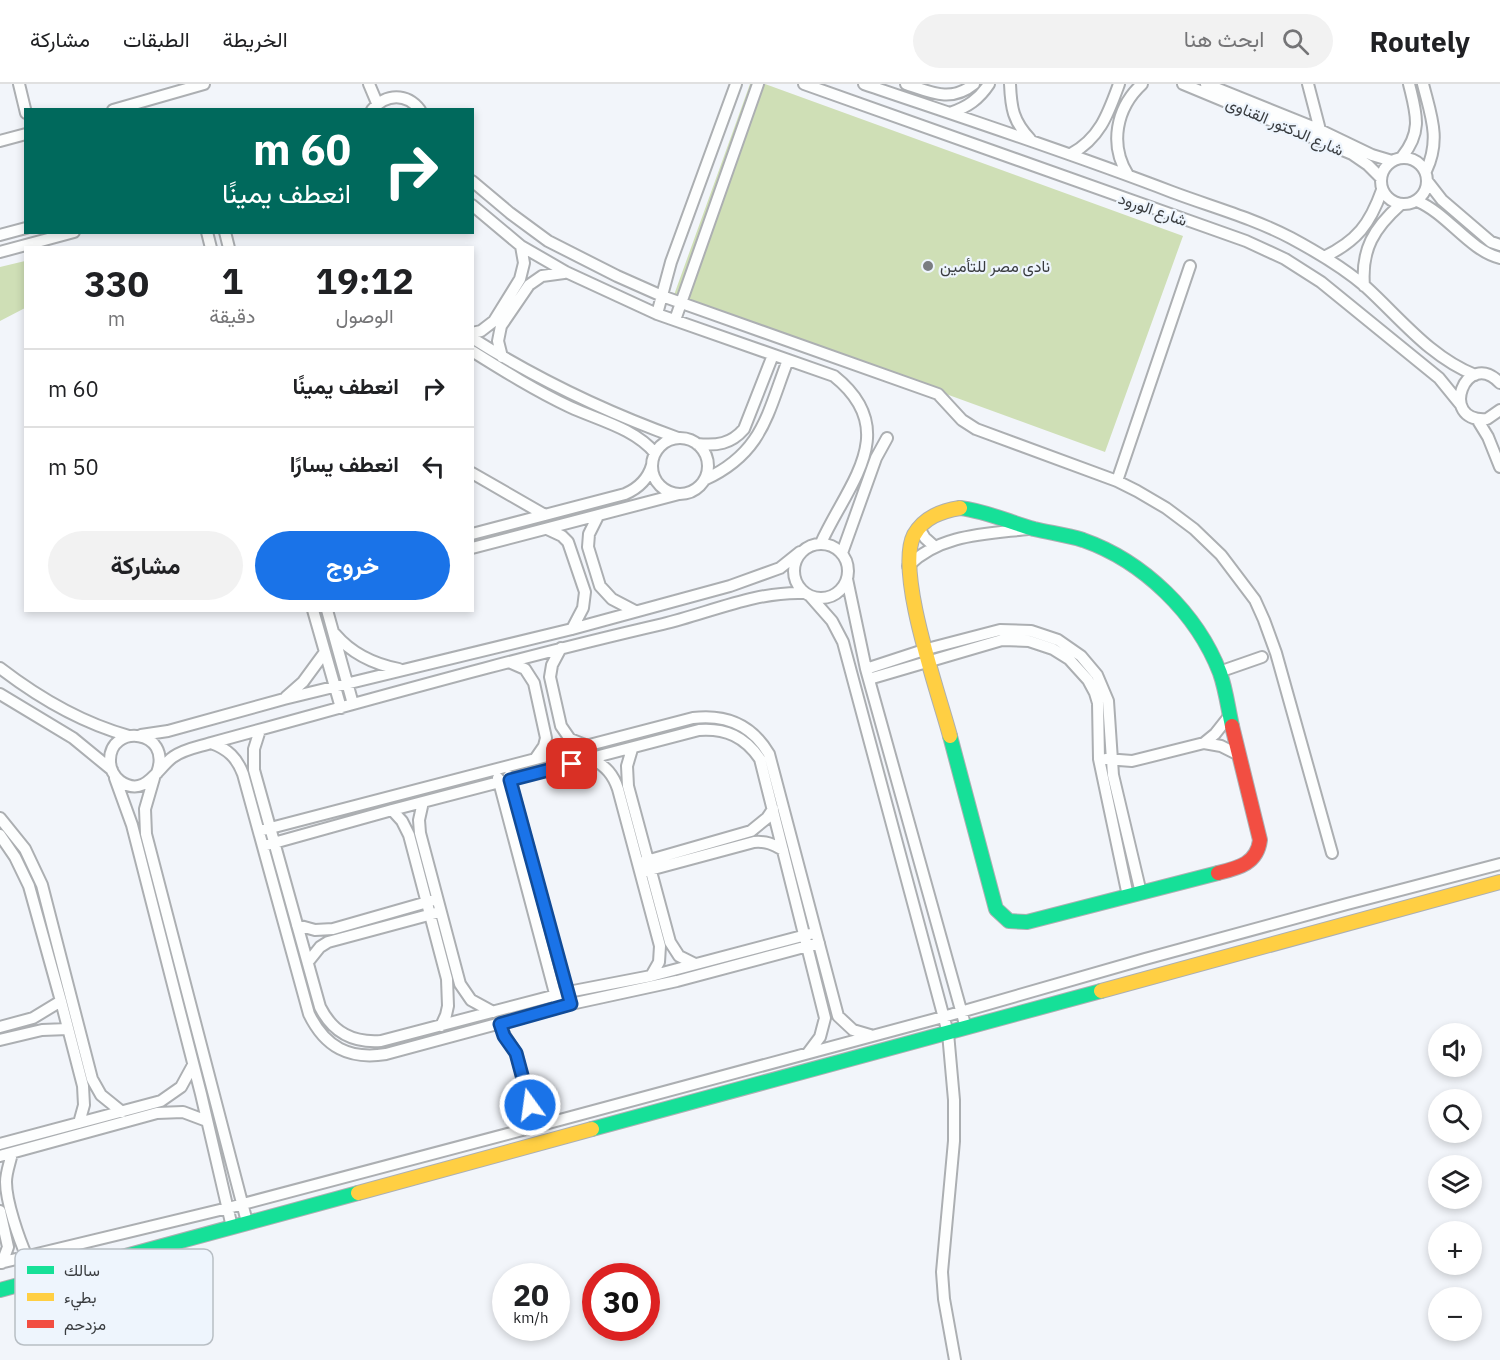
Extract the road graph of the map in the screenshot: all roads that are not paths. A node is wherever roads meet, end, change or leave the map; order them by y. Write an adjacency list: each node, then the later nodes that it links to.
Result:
1 (19, 84): 20 (street)
2 (204, 84): 21 (street)
3 (369, 84): 19 (street)
4 (736, 84): 51 (street)
5 (758, 84): 52 (street)
6 (804, 84): 39 (street, شارع الورود)
7 (864, 84): 23 (street, شارع الورود)
8 (906, 84): 9 (street)
9 (974, 84)
10 (989, 84): 23 (street)
11 (1010, 84): 27 (street)
12 (1119, 84): 28 (street)
13 (1142, 84): 30 (street)
14 (1184, 84): 32 (street, شارع الدكتور القناوى)
15 (1206, 84): 24 (street, شارع الدكتور القناوى)
16 (1308, 84): 24 (street)
17 (1409, 84): 29 (street)
18 (1423, 84): 31 (street)
19 (375, 106): 22 (street)
20 (25, 108)
21 (120, 108)
22 (418, 108)
23 (950, 113): 27 (street, شارع الورود)
24 (1320, 130): 29 (street, شارع الدكتور القناوى)
25 (24, 135): 26 (street)
26 (0, 141)
27 (1032, 141): 28 (street, شارع الورود)
28 (1071, 154): 30 (street, شارع الورود)
29 (1397, 159): 31 (street); 32 (street)
30 (1128, 175): 38 (street, شارع الورود)
31 (1427, 176): 35 (street); 43 (street)
32 (1381, 178): 34 (street)
33 (474, 183): 51 (street)
34 (1382, 190): 36 (street); 46 (street)
35 (1417, 201): 36 (street); 47 (street)
36 (1401, 204): 50 (street)
37 (474, 207): 44 (street)
38 (1214, 207): 39 (street); 46 (street, شارع الورود)
39 (1206, 228): 63 (street, شارع الورود)
40 (24, 229): 42 (street)
41 (67, 234): 45 (street)
42 (0, 236)
43 (1500, 245)
44 (521, 246): 49 (street); 55 (street)
45 (0, 252)
46 (1324, 257): 50 (street, شارع الورود)
47 (1500, 258)
48 (1190, 266): 74 (street)
49 (566, 273): 53 (street); 59 (street)
50 (1364, 285): 61 (street, شارع الورود)
51 (662, 296): 52 (street); 53 (street)
52 (681, 302): 54 (street); 74 (street)
53 (657, 314): 54 (street)
54 (675, 320): 58 (street)
55 (474, 333)
56 (474, 339): 59 (street)
57 (474, 352): 69 (street)
58 (773, 354): 60 (street); 68 (street)
59 (502, 357): 66 (street)
60 (788, 360): 73 (street); 84 (street)
61 (1475, 375): 62 (street, شارع الورود); 63 (street)
62 (1498, 379)
63 (1461, 405): 65 (street, شارع الورود)
64 (1500, 410): 65 (street)
65 (1477, 418): 71 (street)
66 (678, 438): 68 (street); 69 (street)
67 (887, 438): 88 (street)
68 (697, 444): 73 (street)
69 (655, 453): 70 (street)
70 (652, 465): 75 (street); 76 (street)
71 (1500, 467)
72 (474, 473): 76 (street)
73 (704, 480): 75 (street)
74 (1117, 481): 142 (street)
75 (679, 494): 78 (street)
76 (545, 515): 82 (street)
77 (991, 515): 79 (street); 80 (street); 83 (street)
78 (598, 516): 81 (street); 92 (street)
79 (919, 528): 86 (street); 89 (street)
80 (1034, 528): 83 (street); 104 (street)
81 (546, 529): 85 (street); 95 (street)
82 (474, 533)
83 (988, 533): 86 (street)
84 (821, 543): 87 (street); 88 (street)
85 (474, 547)
86 (934, 547): 89 (street)
87 (800, 552): 91 (street); 92 (street)
88 (842, 553): 90 (street)
89 (908, 566): 99 (street)
90 (847, 579): 91 (street); 105 (street)
91 (807, 594): 97 (street); 163 (street)
92 (635, 611): 95 (street)
93 (314, 612): 98 (street)
94 (328, 612): 96 (street)
95 (572, 629): 103 (street)
96 (333, 632): 103 (street); 106 (street)
97 (561, 648): 101 (street); 119 (street)
98 (325, 652): 107 (street); 109 (street)
99 (928, 655): 105 (street); 122 (street); 125 (street); 146 (street)
100 (1262, 657): 104 (street)
101 (509, 662): 111 (street); 123 (street)
102 (0, 668): 116 (street)
103 (402, 669): 106 (street)
104 (1219, 672): 114 (street)
105 (867, 674): 162 (street)
106 (347, 683): 107 (street); 111 (street)
107 (334, 686): 109 (street); 113 (street)
108 (0, 694): 110 (street)
109 (284, 699): 116 (street)
110 (14, 702): 112 (street); 128 (street)
111 (353, 704): 113 (street)
112 (0, 706)
113 (341, 708): 115 (street)
114 (1230, 715): 118 (street); 121 (street)
115 (260, 730): 117 (street); 136 (street)
116 (134, 736): 128 (street); 129 (street)
117 (212, 743): 129 (street); 137 (street)
118 (1204, 743): 121 (street); 126 (street)
119 (585, 746): 123 (street); 152 (street)
120 (632, 749): 124 (street); 133 (street); 144 (street)
121 (1239, 755): 146 (street)
122 (1111, 758): 125 (street); 126 (street); 130 (street)
123 (535, 759): 127 (street)
124 (593, 759): 131 (street); 144 (street)
125 (1099, 759): 130 (street)
126 (1132, 761): 130 (street)
127 (501, 767): 131 (street); 136 (street)
128 (113, 772): 129 (street); 176 (street)
129 (156, 775): 184 (street)
130 (1107, 776): 146 (street)
131 (505, 781): 132 (street); 156 (street); 157 (street)
132 (423, 802): 134 (street); 147 (street)
133 (773, 809): 141 (street); 144 (street)
134 (392, 810): 139 (street); 147 (street)
135 (0, 818): 177 (street)
136 (270, 828): 137 (street); 139 (street)
137 (259, 831): 140 (street)
138 (0, 835): 158 (street)
139 (274, 843): 140 (street); 151 (street)
140 (263, 846): 170 (street)
141 (783, 850): 144 (street); 152 (street)
142 (1332, 853)
143 (1500, 864): 148 (street)
144 (644, 867): 154 (street); 155 (street)
145 (1500, 882): 150 (street)
146 (1135, 894)
147 (432, 901): 149 (street); 151 (street)
148 (1347, 904): 150 (street); 162 (street)
149 (435, 913): 153 (street); 161 (street); 166 (street)
150 (1352, 922): 168 (street)
151 (297, 925): 153 (street)
152 (812, 939): 154 (street); 159 (street); 172 (street); 175 (street)
153 (308, 962): 164 (street)
154 (694, 964): 155 (street)
155 (651, 976): 156 (street)
156 (568, 992): 157 (street); 159 (street)
157 (556, 996): 160 (street); 161 (street)
158 (61, 1001): 167 (street); 169 (street)
159 (571, 1004): 160 (street)
160 (559, 1007): 165 (street)
161 (493, 1012): 166 (street)
162 (961, 1012): 163 (street); 168 (street)
163 (943, 1017): 171 (street); 172 (street)
164 (330, 1024): 166 (street); 170 (street)
165 (500, 1024): 174 (street); 180 (street)
166 (437, 1026): 174 (street)
167 (0, 1027)
168 (966, 1028): 171 (street)
169 (68, 1029): 173 (street); 179 (street)
170 (319, 1033): 174 (street)
171 (948, 1033): 187 (street); 195 (street)
172 (873, 1036): 175 (street)
173 (0, 1040)
174 (436, 1040)
175 (807, 1054): 180 (street)
176 (193, 1065): 177 (street); 178 (street)
177 (122, 1112): 179 (street)
178 (207, 1121): 182 (street); 185 (street)
179 (79, 1123): 181 (street)
180 (530, 1128): 184 (street)
181 (0, 1144)
182 (12, 1153): 183 (street); 189 (street)
183 (0, 1156)
184 (243, 1204): 185 (street); 187 (street)
185 (228, 1208): 188 (street); 190 (street)
186 (0, 1211): 192 (street)
187 (247, 1222): 188 (street)
188 (232, 1227): 191 (street)
189 (24, 1249)
190 (60, 1249)
191 (151, 1249)
192 (1, 1263)
193 (15, 1286): 194 (street)
194 (0, 1290)
195 (955, 1360)

